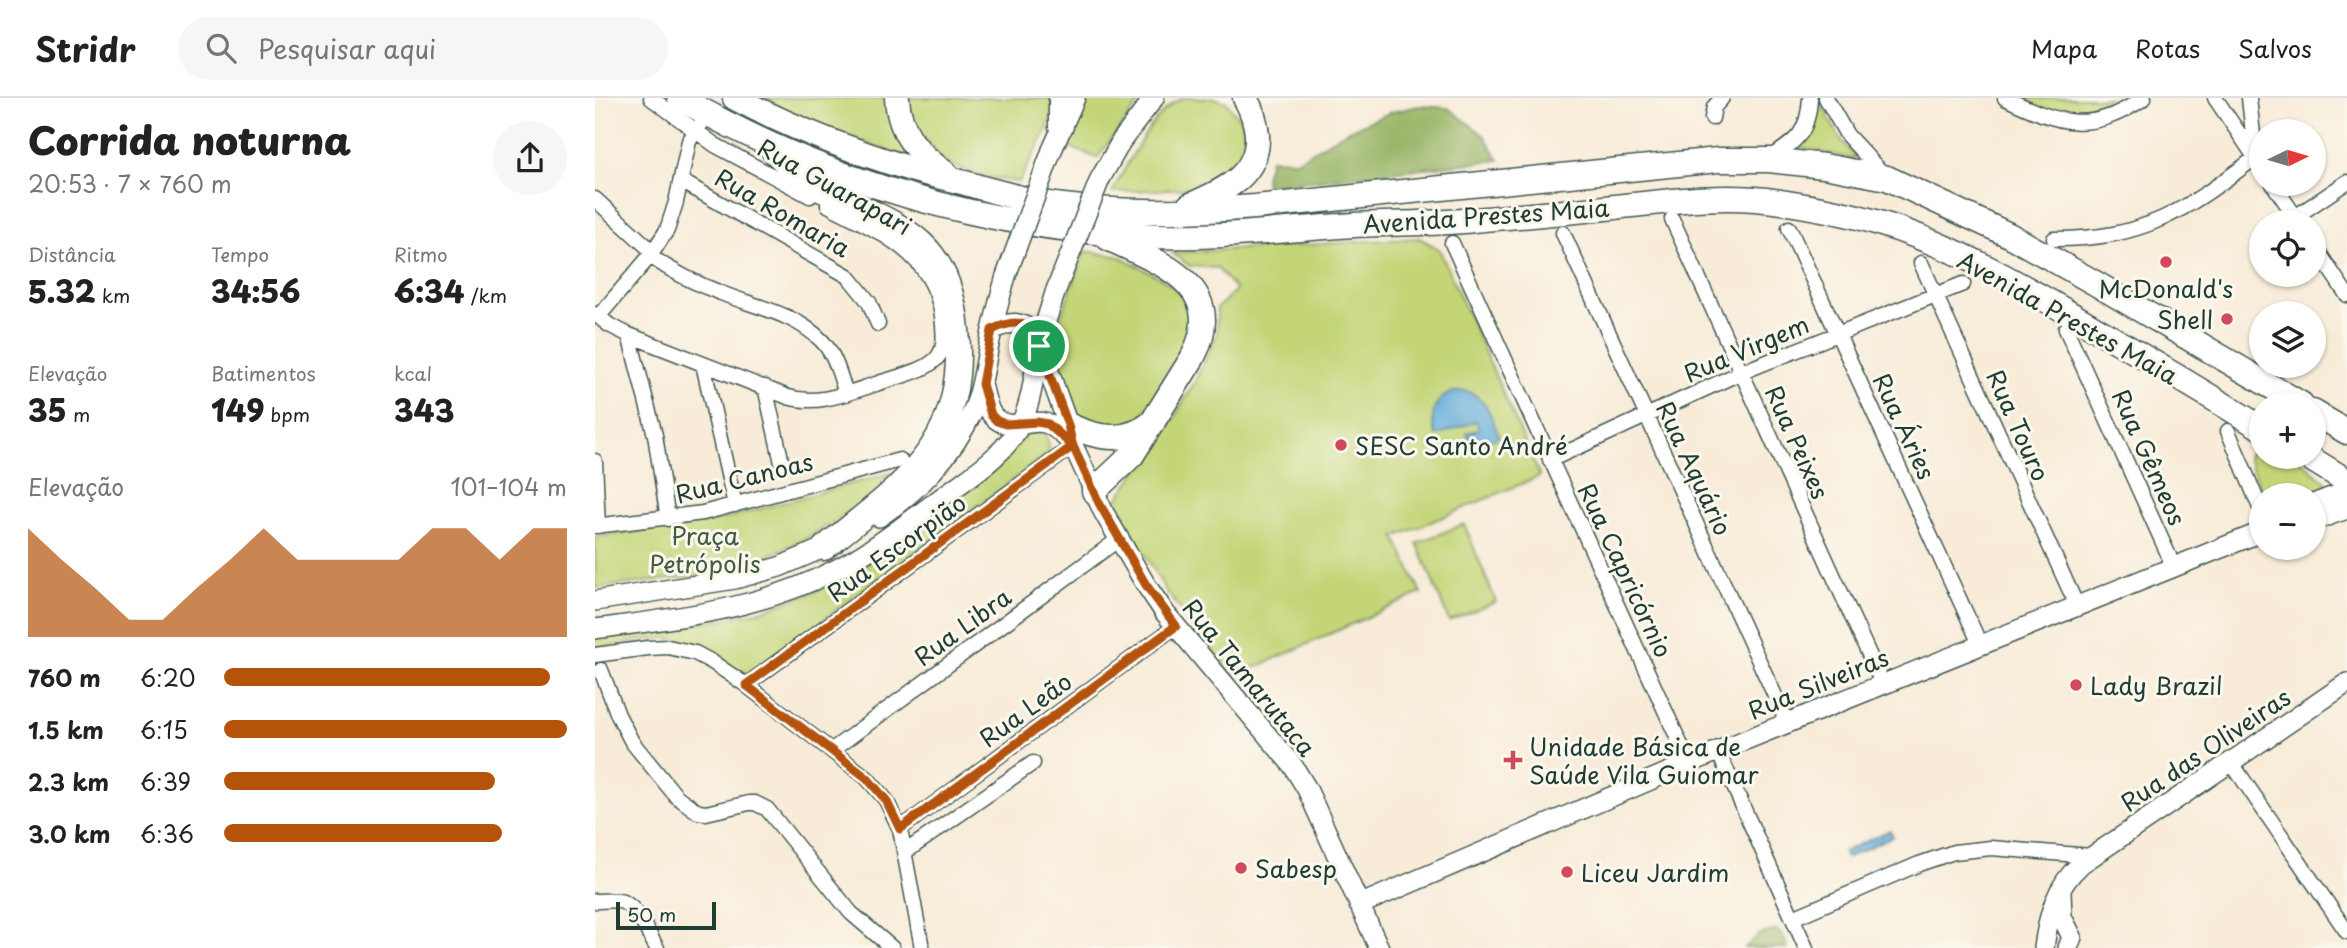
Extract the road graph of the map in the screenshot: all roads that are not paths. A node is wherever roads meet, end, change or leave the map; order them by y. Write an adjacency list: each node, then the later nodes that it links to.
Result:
1 (651, 98): 19 (street, Rua Guarapari)
2 (680, 98): 19 (highway, Avenida Prestes Maia)
3 (735, 98): 26 (highway, Avenida Prestes Maia)
4 (897, 98): 26 (highway)
5 (1061, 98): 20 (highway)
6 (1075, 98): 20 (street)
7 (1154, 98): 50 (street, bridge)
8 (1245, 98): 31 (highway)
9 (1722, 98): 17 (street)
10 (1810, 98): 23 (street)
11 (1825, 98): 25 (street)
12 (2005, 98): 13 (street)
13 (2144, 98)
14 (2216, 98): 15 (street); 22 (street)
15 (2232, 98)
16 (2249, 98): 18 (street)
17 (1712, 118)
18 (2252, 119)
19 (702, 122): 21 (highway, Avenida Prestes Maia); 27 (street); 56 (street, Rua Guarapari)
20 (1056, 140): 47 (street, bridge)
21 (767, 143): 34 (highway, Avenida Prestes Maia); 82 (highway)
22 (2249, 148)
23 (1769, 160): 25 (highway, Avenida Prestes Maia); 31 (highway, Avenida Prestes Maia)
24 (2249, 168): 36 (street)
25 (1887, 178): 55 (highway, Avenida Prestes Maia)
26 (954, 180): 31 (highway, Avenida Prestes Maia)
27 (681, 181): 38 (street); 45 (street, Rua Romaria)
28 (2347, 182): 30 (street)
29 (595, 199): 38 (street)
30 (2310, 210)
31 (1177, 212)
32 (1672, 219): 52 (street, Rua Peixes)
33 (1789, 228): 48 (street, Rua Áries)
34 (1098, 233): 59 (highway); 60 (highway, Avenida Prestes Maia)
35 (1563, 233): 57 (street, Rua Aquário)
36 (2054, 239)
37 (1452, 243): 66 (street, Rua Capricórnio)
38 (651, 254): 44 (street); 56 (street)
39 (1921, 263): 43 (street, Rua Touro)
40 (2326, 264): 42 (street)
41 (1963, 284): 43 (street, Rua Virgem)
42 (2347, 295)
43 (1936, 296): 48 (street, Rua Virgem); 85 (street, Rua Touro)
44 (597, 315): 49 (street, Rua Guarapari)
45 (878, 324)
46 (2066, 329): 83 (street, Rua Gêmeos)
47 (992, 330): 50 (street); 53 (street)
48 (1838, 334): 52 (street, Rua Virgem); 88 (street, Rua Áries)
49 (629, 335): 51 (street, Rua Guarapari); 78 (street)
50 (1039, 346): 61 (street); 64 (street, Rua Tamarutaca)
51 (703, 364): 54 (street, Rua Guarapari); 75 (street)
52 (1741, 372): 57 (street, Rua Virgem); 91 (street, Rua Peixes)
53 (982, 384): 61 (street); 82 (street)
54 (765, 387): 56 (street, Rua Guarapari); 68 (street)
55 (2281, 392)
56 (846, 394)
57 (1646, 416): 66 (street, Rua Virgem); 95 (street, Rua Aquário)
58 (2326, 420): 63 (highway)
59 (1153, 421): 64 (highway); 72 (highway)
60 (2249, 421)
61 (1021, 424): 64 (street); 87 (street)
62 (2228, 431): 71 (street)
63 (2347, 432)
64 (1071, 438): 72 (street, Rua Tamarutaca); 94 (street, Rua Escorpião)
65 (900, 460): 75 (street, Rua Canoas)
66 (1551, 460): 100 (street, Rua Capricórnio)
67 (595, 461): 79 (street)
68 (782, 463)
69 (2326, 468): 70 (highway)
70 (2347, 481)
71 (2250, 483)
72 (1094, 491): 81 (street, Rua Tamarutaca)
73 (2347, 491): 74 (street)
74 (2326, 499)
75 (735, 505): 78 (street, Rua Canoas)
76 (2347, 509): 77 (street)
77 (2326, 516)
78 (668, 519): 79 (street, Rua Canoas)
79 (597, 526)
80 (2249, 537): 83 (street, Rua Silveiras)
81 (1118, 538): 86 (street, Rua Tamarutaca); 96 (street, Rua Libra)
82 (824, 548): 84 (street)
83 (2174, 567): 85 (street, Rua Silveiras)
84 (595, 601)
85 (2077, 606): 88 (street, Rua Silveiras)
86 (1176, 626): 101 (street, Rua Leão); 106 (street, Rua Tamarutaca)
87 (595, 629)
88 (1980, 644): 91 (street, Rua Silveiras)
89 (601, 654): 90 (street); 94 (street)
90 (601, 670): 93 (street); 112 (street)
91 (1882, 683): 95 (street, Rua Silveiras)
92 (2347, 683): 98 (street, Rua das Oliveiras)
93 (595, 685)
94 (746, 685): 96 (street)
95 (1787, 722): 97 (street, Rua Silveiras)
96 (832, 750): 101 (street)
97 (1719, 751): 100 (street, Rua Silveiras); 107 (street)
98 (2231, 762): 103 (street, Rua das Oliveiras); 108 (street)
99 (1033, 763): 102 (street)
100 (1689, 763): 106 (street, Rua Silveiras)
101 (900, 829): 102 (street)
102 (905, 852): 113 (street)
103 (2091, 856): 104 (street, Rua das Oliveiras); 107 (street)
104 (2061, 887): 109 (street); 110 (street)
105 (595, 901): 111 (street)
106 (1359, 905): 114 (street, Rua Tamarutaca)
107 (1793, 918): 115 (street)
108 (2347, 932)
109 (2071, 940): 110 (street)
110 (2046, 942)
111 (657, 948)
112 (892, 948)
113 (922, 948)
114 (1379, 948)
115 (1806, 948)

